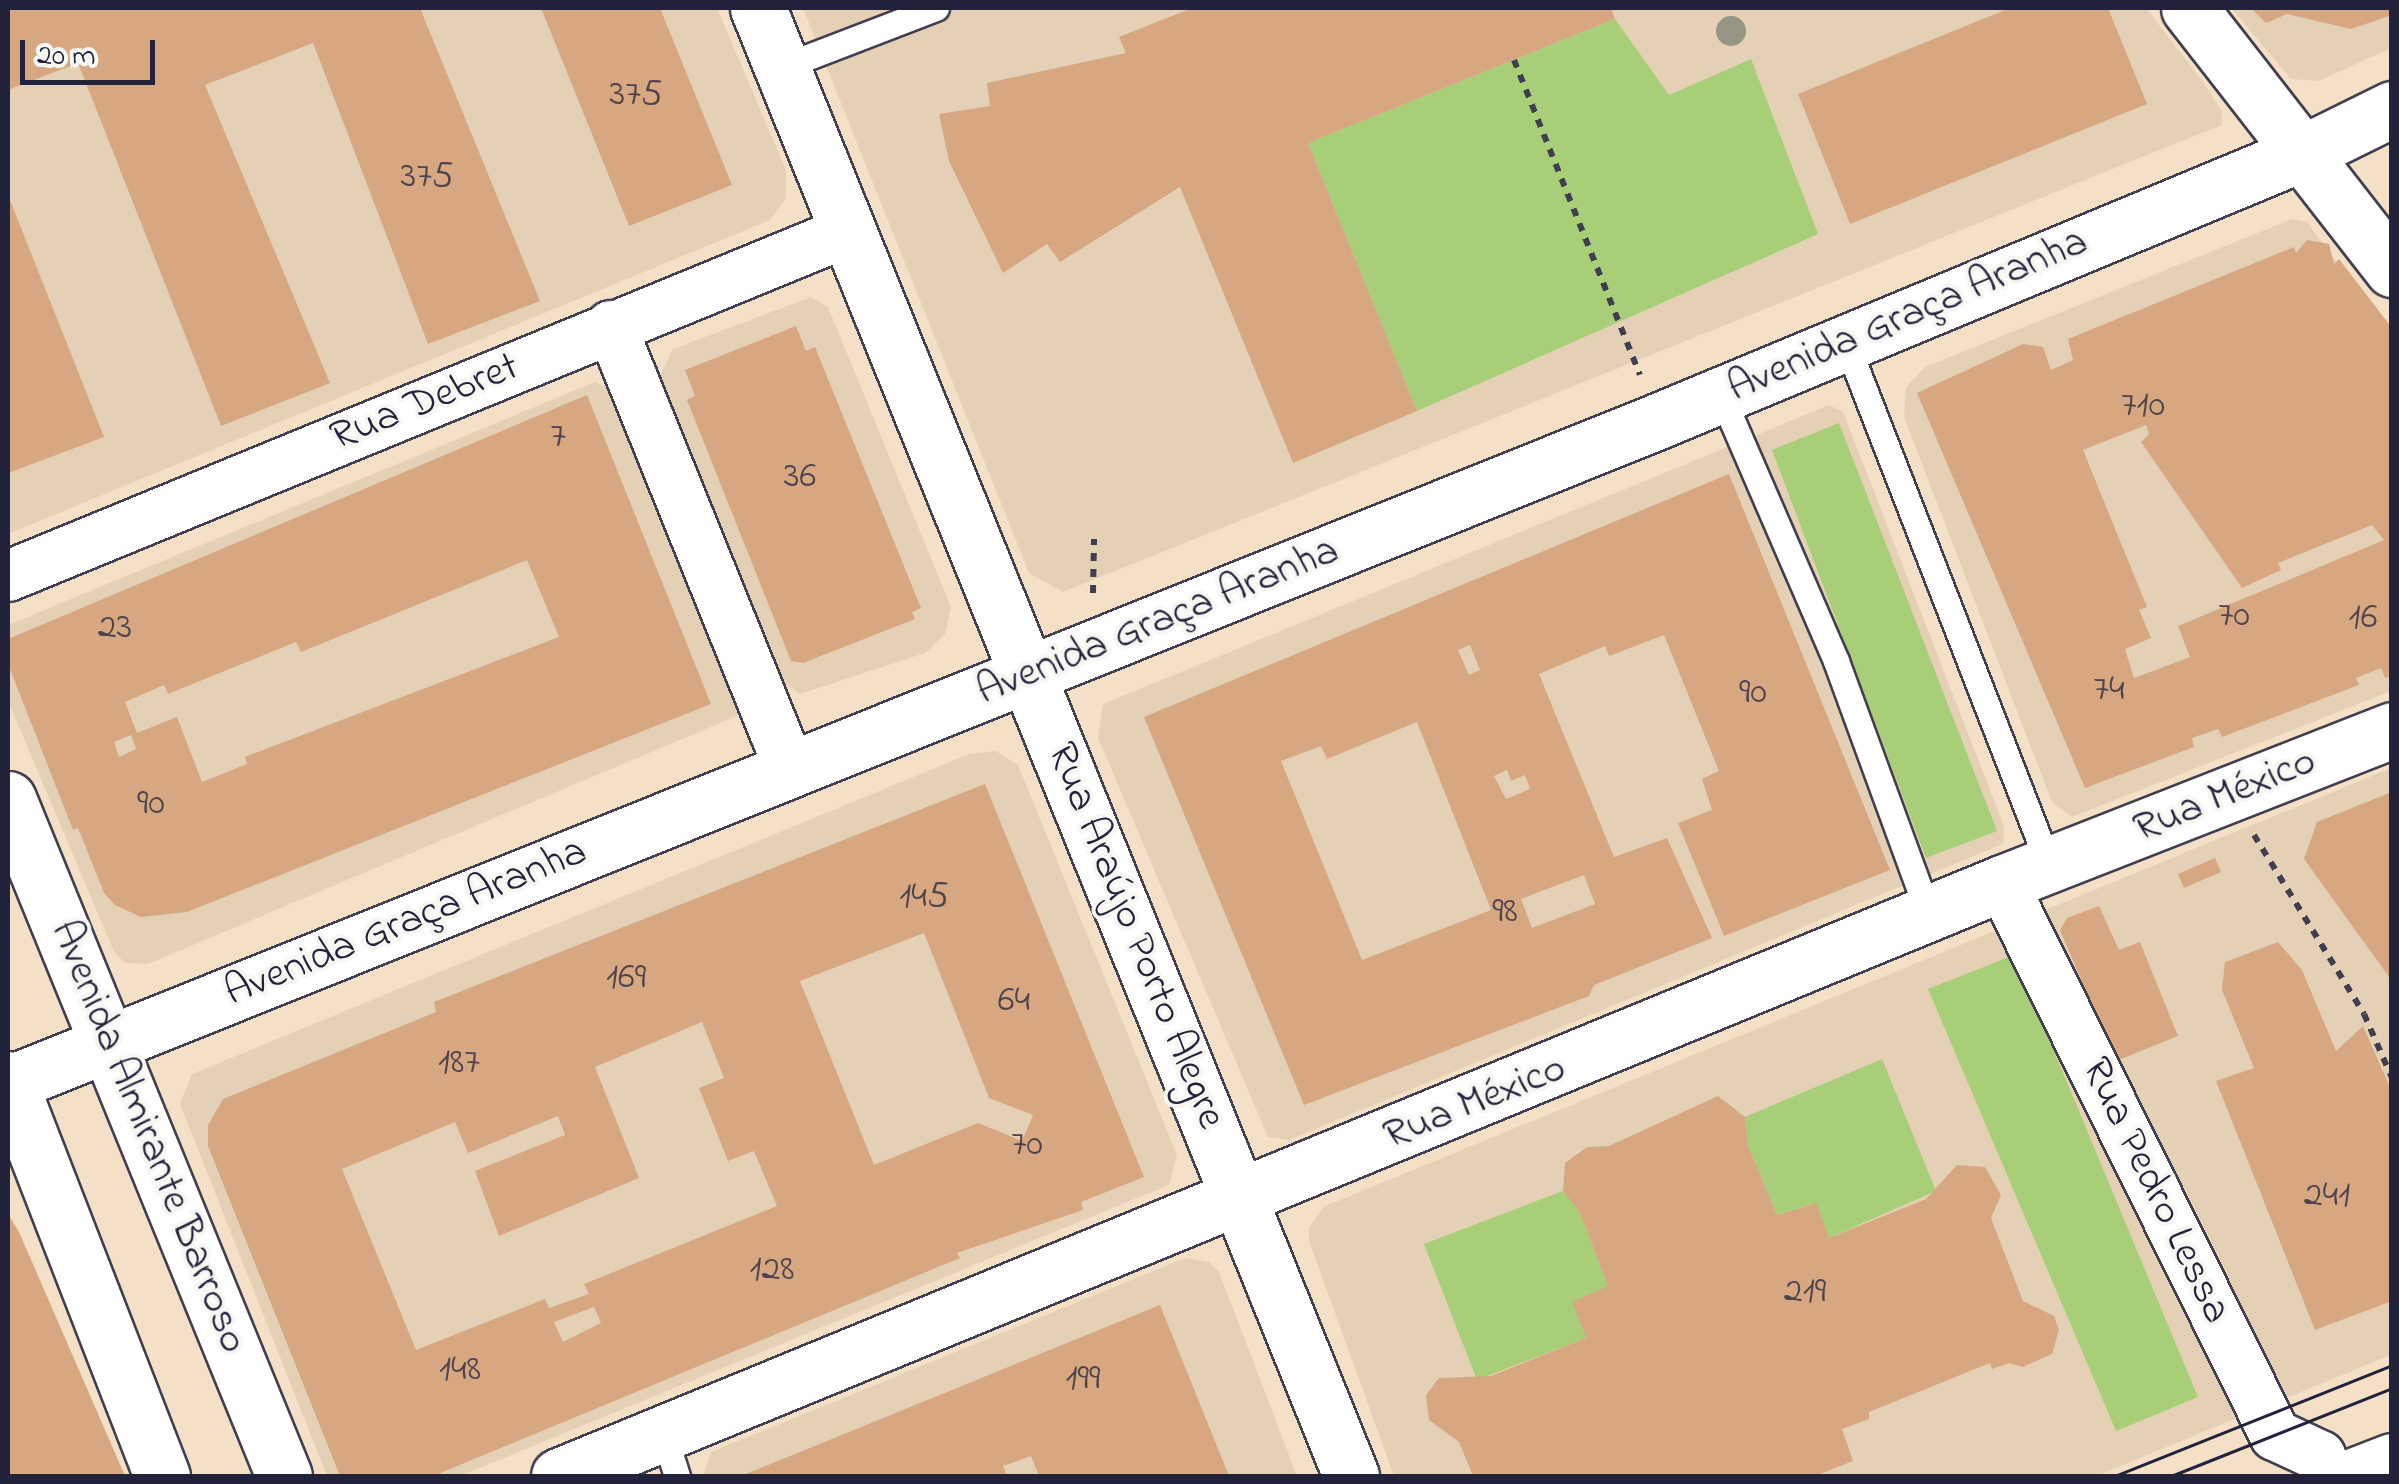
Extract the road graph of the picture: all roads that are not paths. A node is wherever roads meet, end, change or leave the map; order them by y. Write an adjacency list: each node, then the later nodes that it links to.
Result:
1 (758, 8): 4 (street, Rua Araújo Porto Alegre)
2 (936, 8): 4 (lane)
3 (2189, 8): 6 (street)
4 (782, 66): 7 (street, Rua Araújo Porto Alegre)
5 (2392, 110): 6 (street, Avenida Graça Aranha)
6 (2305, 152): 8 (street); 10 (street, Avenida Graça Aranha)
7 (844, 233): 9 (street, Rua Debret); 13 (street, Rua Araújo Porto Alegre)
8 (2392, 269)
9 (611, 326): 12 (street, Rua Debret); 15 (street)
10 (1845, 340): 11 (street, Avenida Graça Aranha); 17 (lane, Rua Pedro Lessa)
11 (1721, 395): 13 (street, Avenida Graça Aranha); 18 (lane)
12 (8, 576)
13 (1028, 675): 15 (street, Avenida Graça Aranha); 21 (street, Rua Araújo Porto Alegre)
14 (2392, 730): 17 (street, Rua México)
15 (789, 766): 19 (street, Avenida Graça Aranha)
16 (8, 799): 19 (street, Avenida Almirante Barroso)
17 (2026, 874): 18 (street, Rua México); 28 (street, Rua Pedro Lessa)
18 (1929, 915): 21 (street, Rua México)
19 (112, 1044): 20 (street, Avenida Graça Aranha); 25 (street, Avenida Almirante Barroso)
20 (8, 1082): 24 (street)
21 (1241, 1198): 22 (street, Rua México); 27 (street, Rua Araújo Porto Alegre)
22 (671, 1456): 26 (street, Rua México)
23 (2392, 1458): 29 (street)
24 (162, 1476)
25 (284, 1476)
26 (558, 1476)
27 (1352, 1476)
28 (2328, 1476)
29 (2348, 1476)

